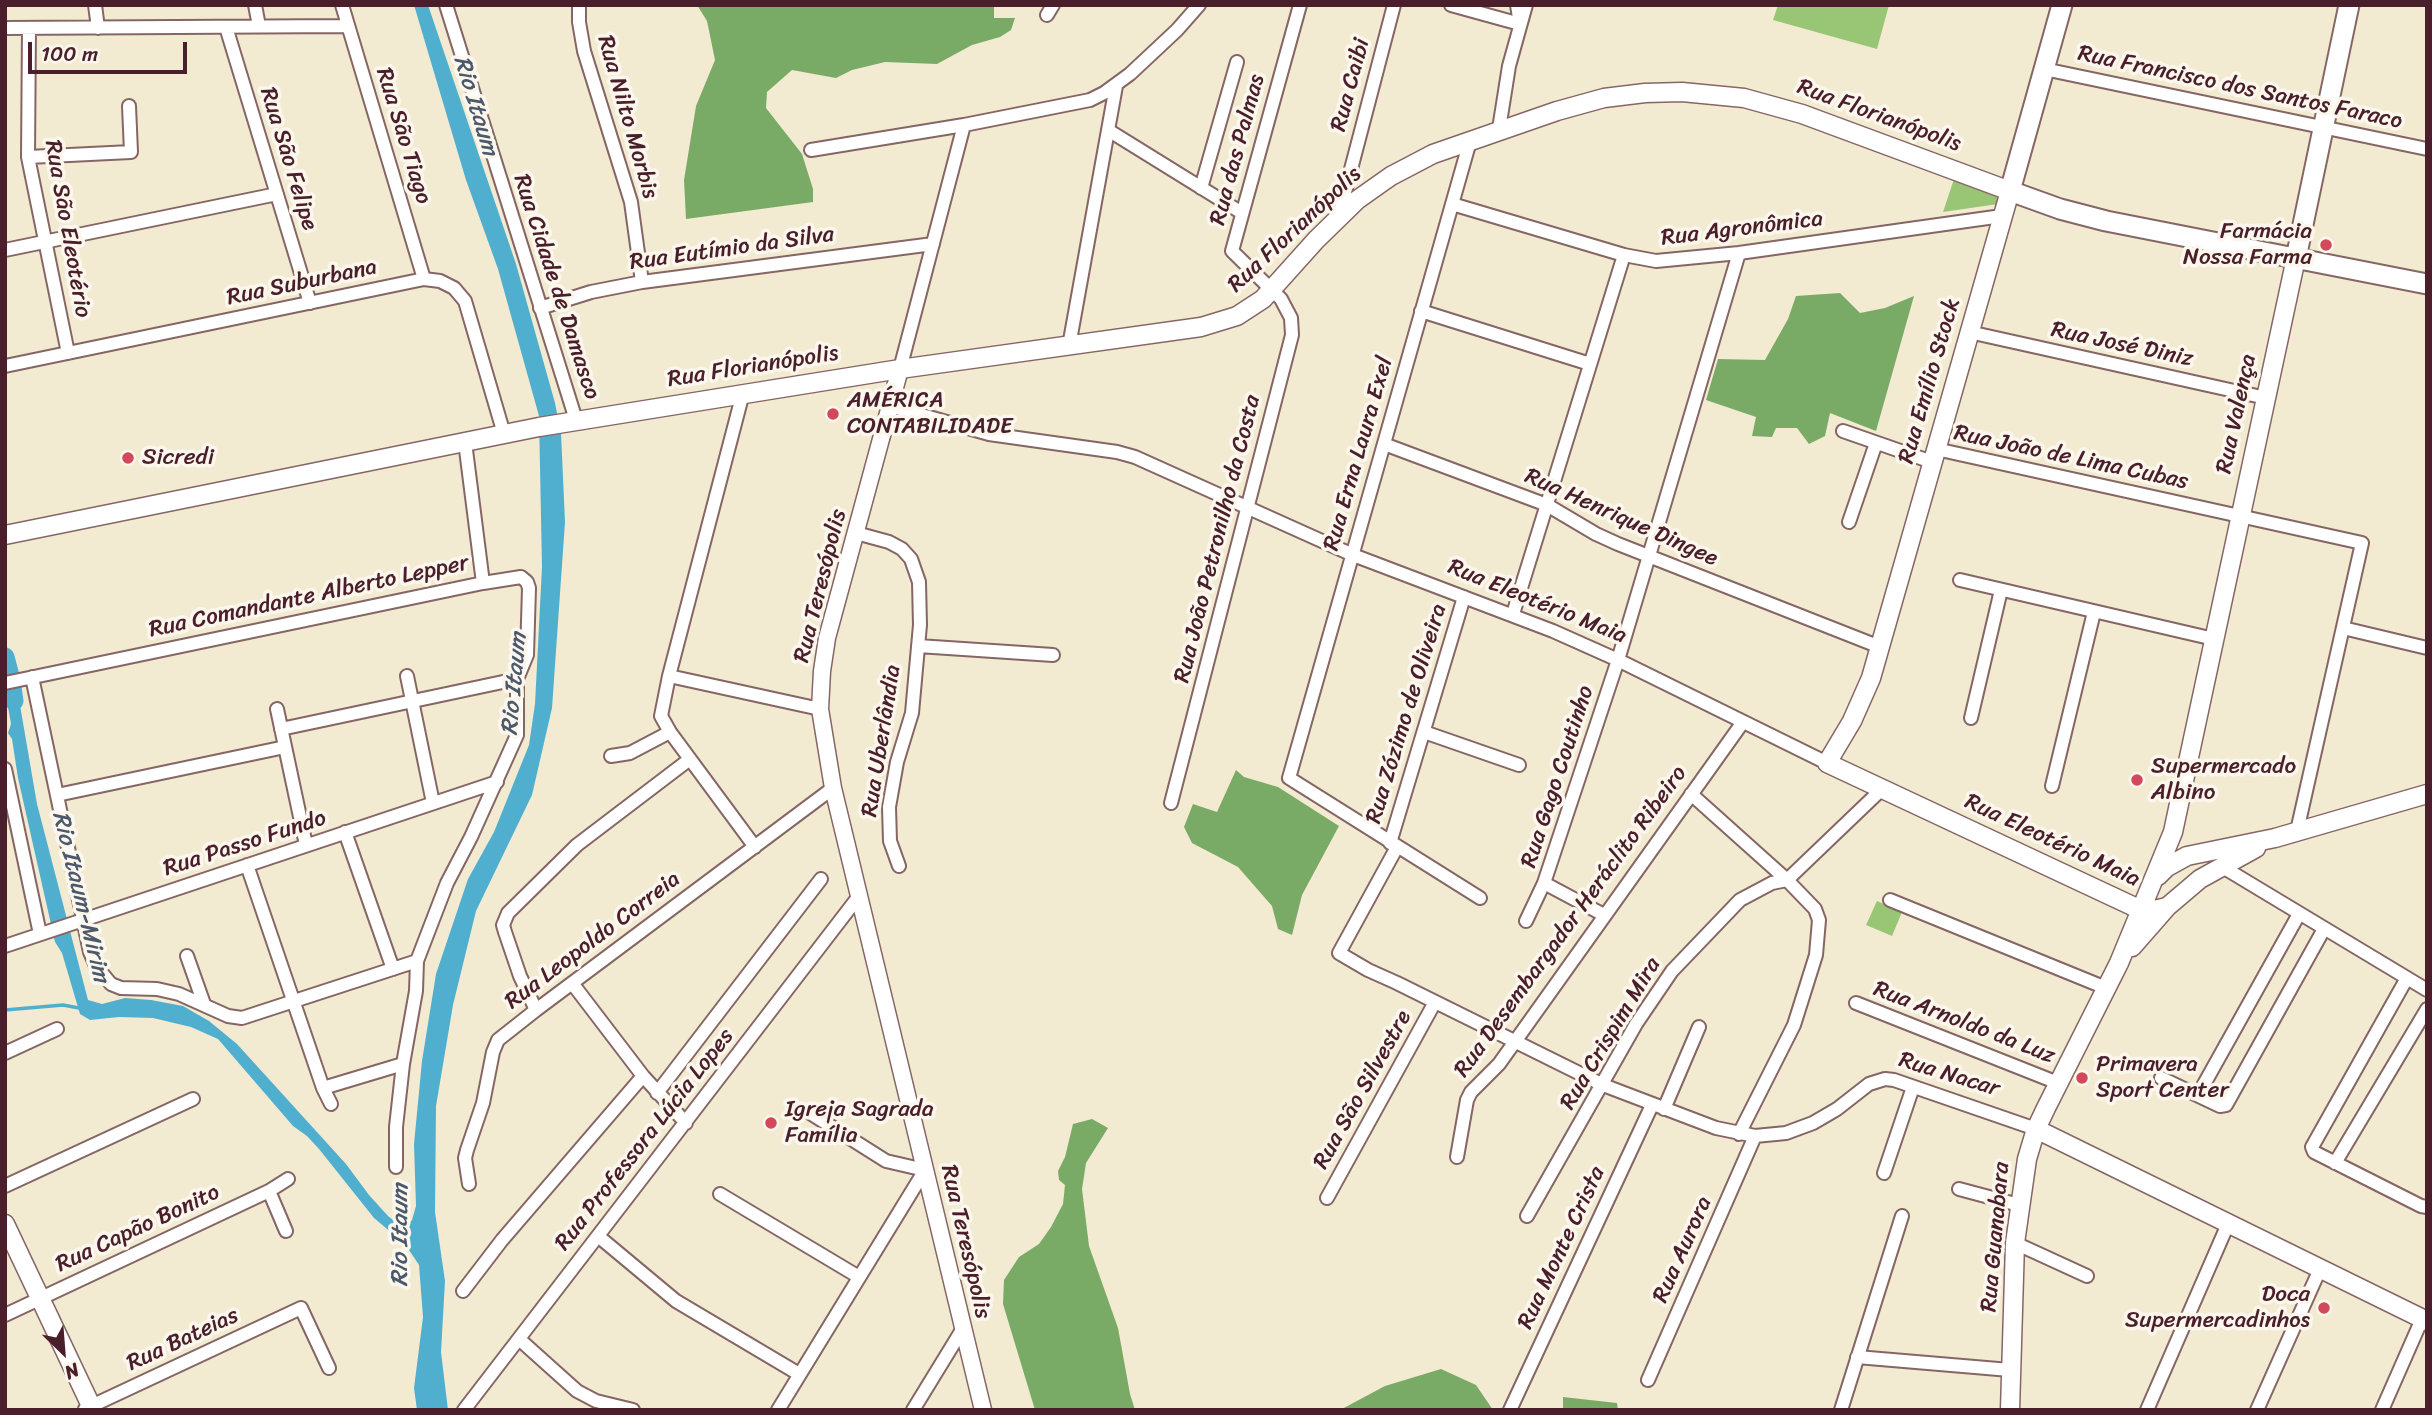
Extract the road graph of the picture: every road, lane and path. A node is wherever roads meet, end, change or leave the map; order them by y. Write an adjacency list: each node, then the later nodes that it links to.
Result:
1 (95, 5): 17 (street)
2 (255, 5): 15 (street)
3 (342, 5): 16 (street, Rua São Tiago)
4 (446, 5): 51 (street, Rua Cidade de Damasco)
5 (579, 5): 47 (street, Rua Nilto Morbis)
6 (1199, 5): 23 (street)
7 (1300, 5): 37 (street, Rua das Palmas)
8 (1394, 5): 38 (street, Rua Caibi)
9 (1451, 5): 14 (street)
10 (1517, 5): 14 (street)
11 (1526, 5): 14 (street)
12 (2062, 5): 22 (main road, Rua Emílio Stock)
13 (2349, 5): 26 (main road, Rua Valença)
14 (1520, 24): 27 (street)
15 (259, 26): 16 (street); 18 (street)
16 (348, 26): 46 (street, Rua São Tiago)
17 (98, 27): 18 (street); 20 (street)
18 (226, 27): 35 (street, Rua São Felipe)
19 (5, 28): 20 (street)
20 (29, 28): 32 (street, Rua São Eleotério)
21 (1237, 62): 33 (street)
22 (2044, 69): 26 (street, Rua Francisco dos Santos Faraco); 34 (main road, Rua Emílio Stock)
23 (1116, 86): 25 (street); 28 (street)
24 (128, 106): 32 (street)
25 (964, 125): 31 (street); 41 (street, Rua Teresópolis)
26 (2323, 127): 30 (street, Rua Francisco dos Santos Faraco); 45 (main road, Rua Valença)
27 (1500, 129): 29 (main road, Rua Florianópolis); 34 (main road, Rua Florianópolis)
28 (1108, 130): 33 (street); 54 (street)
29 (1469, 141): 36 (street, Rua Erna Laura Exel); 38 (main road, Rua Florianópolis)
30 (2427, 149)
31 (811, 150)
32 (28, 157): 40 (street, Rua São Eleotério)
33 (1201, 188): 37 (street)
34 (2010, 191): 39 (main road, Rua Emílio Stock); 45 (main road, Rua Florianópolis)
35 (277, 194): 40 (street); 50 (street, Rua São Felipe)
36 (1452, 204): 44 (street, Rua Agronômica); 52 (street, Rua Erna Laura Exel)
37 (1242, 213): 49 (street, Rua das Palmas)
38 (1339, 215): 49 (main road, Rua Florianópolis)
39 (2002, 216): 43 (street, Rua Agronômica); 53 (main road, Rua Emílio Stock)
40 (44, 242): 42 (street); 55 (street, Rua São Eleotério)
41 (933, 244): 47 (street, Rua Eutímio da Silva); 58 (street, Rua Teresópolis)
42 (5, 250)
43 (1739, 253): 44 (street, Rua Agronômica); 76 (street, Rua Gago Coutinho)
44 (1624, 255): 56 (street)
45 (2295, 258): 48 (main road, Rua Florianópolis); 60 (main road, Rua Valença)
46 (424, 279): 50 (street, Rua Suburbana); 64 (street)
47 (642, 282): 51 (street, Rua Eutímio da Silva)
48 (2427, 284)
49 (1273, 290): 54 (main road, Rua Florianópolis); 70 (street, Rua João Petronilho da Costa)
50 (310, 303): 55 (street, Rua Suburbana)
51 (540, 308): 62 (street, Rua Cidade de Damasco)
52 (1421, 311): 56 (street); 67 (street, Rua Erna Laura Exel)
53 (1969, 332): 60 (street, Rua José Diniz); 68 (main road, Rua Emílio Stock)
54 (1069, 346): 58 (main road, Rua Florianópolis)
55 (68, 353): 57 (street, Rua Suburbana)
56 (1590, 364): 69 (street)
57 (5, 366)
58 (900, 369): 59 (main road, Rua Florianópolis); 61 (street, Rua Teresópolis)
59 (743, 393): 62 (main road, Rua Florianópolis); 91 (street)
60 (2266, 398): 71 (main road, Rua Valença)
61 (890, 406): 70 (street, Rua Eleotério Maia); 73 (street, Rua Teresópolis)
62 (568, 422): 64 (main road, Rua Florianópolis)
63 (1843, 432): 66 (street, Rua João de Lima Cubas)
64 (504, 434): 65 (main road, Rua Florianópolis)
65 (465, 442): 74 (main road, Rua Florianópolis); 78 (street, Rua Comandante Alberto Lepper)
66 (1876, 443): 68 (street, Rua João de Lima Cubas); 72 (street)
67 (1384, 444): 69 (street, Rua Henrique Dingee); 75 (street, Rua Erna Laura Exel)
68 (1934, 456): 71 (street, Rua João de Lima Cubas); 86 (main road, Rua Emílio Stock)
69 (1547, 505): 76 (street, Rua Henrique Dingee); 82 (street)
70 (1248, 508): 75 (street, Rua Eleotério Maia); 117 (street, Rua João Petronilho da Costa)
71 (2240, 517): 83 (street, Rua João de Lima Cubas); 84 (main road, Rua Valença)
72 (1850, 522)
73 (856, 533): 85 (street, Rua Uberlândia); 97 (street, Rua Teresópolis)
74 (5, 535)
75 (1353, 555): 80 (street, Rua Eleotério Maia); 124 (street, Rua Erna Laura Exel)
76 (1649, 556): 86 (street, Rua Henrique Dingee); 89 (street, Rua Gago Coutinho)
77 (1960, 580): 79 (street)
78 (483, 583): 92 (street, Rua Comandante Alberto Lepper); 93 (street)
79 (2001, 590): 81 (street); 98 (street)
80 (1464, 597): 82 (street, Rua Eleotério Maia); 102 (street, Rua Zózimo de Oliveira)
81 (2094, 612): 84 (street); 110 (street)
82 (1513, 614): 89 (street, Rua Eleotério Maia)
83 (2343, 628): 87 (street); 119 (street)
84 (2214, 639): 121 (main road, Rua Valença)
85 (918, 646): 88 (street); 128 (street, Rua Uberlândia)
86 (1880, 647): 106 (main road, Rua Emílio Stock)
87 (2427, 648)
88 (1053, 655)
89 (1618, 660): 99 (street, Rua Eleotério Maia); 133 (street, Rua Gago Coutinho)
90 (407, 676): 95 (street)
91 (670, 676): 97 (street); 101 (street)
92 (28, 678): 94 (street, Rua Comandante Alberto Lepper); 115 (street)
93 (517, 679): 95 (street); 109 (street)
94 (5, 683)
95 (412, 701): 100 (street); 116 (street)
96 (278, 709): 100 (street)
97 (820, 709): 111 (street, Rua Teresópolis)
98 (1971, 718)
99 (1743, 722): 106 (street, Rua Eleotério Maia); 113 (street, Rua Desembargador Heráclito Ribeiro)
100 (281, 729): 103 (street)
101 (670, 732): 104 (street); 105 (street)
102 (1424, 732): 107 (street); 124 (street, Rua Zózimo de Oliveira)
103 (285, 747): 115 (street); 123 (street)
104 (611, 756)
105 (690, 759): 125 (street); 161 (street)
106 (1827, 764): 112 (main road, Rua Eleotério Maia)
107 (1518, 765)
108 (5, 769): 118 (street)
109 (497, 782): 116 (street, Rua Passo Fundo); 149 (street)
110 (2052, 786)
111 (833, 788): 125 (street, Rua Leopoldo Correia); 135 (street, Rua Teresópolis)
112 (1882, 789): 132 (street, Rua Crispim Mira); 139 (main road, Rua Eleotério Maia)
113 (1691, 794): 132 (street); 141 (street, Rua Desembargador Heráclito Ribeiro)
114 (2427, 794): 119 (main road, Rua Guanabara)
115 (57, 795): 142 (street)
116 (433, 803): 120 (street, Rua Passo Fundo)
117 (1171, 803)
118 (9, 805): 145 (street)
119 (2297, 831): 122 (main road, Rua Guanabara)
120 (345, 832): 123 (street, Rua Passo Fundo); 151 (street)
121 (2173, 832): 126 (main road); 134 (main road, Rua Valença)
122 (2275, 838): 126 (main road, Rua Guanabara); 129 (main road, Rua Guanabara)
123 (306, 845): 127 (street, Rua Passo Fundo)
124 (1394, 845): 136 (street); 147 (street, Rua Zózimo de Oliveira)
125 (755, 846): 153 (street, Rua Leopoldo Correia)
126 (2186, 856): 129 (main road); 131 (main road); 134 (main road, Rua Guanabara)
127 (247, 865): 142 (street, Rua Passo Fundo); 156 (street)
128 (899, 866)
129 (2221, 866): 131 (main road, Rua Guanabara); 140 (street)
130 (821, 879): 173 (street)
131 (2200, 879): 138 (main road, Rua Guanabara)
132 (1787, 880): 170 (street, Rua Crispim Mira); 181 (street)
133 (1544, 883): 141 (street, Rua Gago Coutinho); 143 (street)
134 (2152, 885): 138 (main road); 139 (main road, Rua Guanabara)
135 (859, 896): 179 (street, Rua Professora Lúcia Lopes); 186 (street, Rua Teresópolis)
136 (1480, 898)
137 (1890, 900): 154 (street)
138 (2167, 907): 139 (main road); 150 (main road, Rua Guanabara)
139 (2141, 910): 150 (main road, Rua Guanabara)
140 (2299, 914): 144 (street); 174 (street)
141 (1604, 915): 164 (street, Rua Desembargador Heráclito Ribeiro)
142 (80, 921): 145 (street, Rua Passo Fundo); 159 (street)
143 (1526, 921)
144 (2324, 929): 152 (street); 174 (street)
145 (43, 933): 146 (street, Rua Passo Fundo)
146 (5, 946)
147 (1339, 953): 157 (street, Rua Nacar)
148 (187, 956): 159 (street)
149 (417, 961): 151 (street); 166 (street)
150 (2119, 963): 154 (main road, Rua Guanabara)
151 (393, 968): 156 (street)
152 (2407, 978): 155 (street); 184 (street)
153 (572, 983): 161 (street, Rua Leopoldo Correia); 167 (street)
154 (2106, 988): 169 (main road, Rua Guanabara)
155 (2427, 990)
156 (293, 1001): 159 (street); 172 (street)
157 (1435, 1002): 164 (street, Rua Nacar); 194 (street, Rua São Silvestre)
158 (1856, 1003): 169 (street, Rua Arnoldo da Luz)
159 (204, 1004)
160 (2427, 1009): 184 (street)
161 (536, 1010): 189 (street, Rua Leopoldo Correia)
162 (1699, 1027): 177 (street, Rua Monte Crista)
163 (57, 1029): 165 (street)
164 (1513, 1041): 170 (street, Rua Nacar); 183 (street, Rua Desembargador Heráclito Ribeiro)
165 (5, 1053)
166 (402, 1064): 172 (street); 185 (street)
167 (643, 1076): 173 (street); 207 (street)
168 (2161, 1078): 174 (street)
169 (2058, 1083): 180 (main road, Rua Guanabara)
170 (1604, 1085): 177 (street, Rua Nacar); 197 (street, Rua Crispim Mira)
171 (1913, 1087): 180 (street, Rua Nacar); 182 (street, Rua Nacar); 187 (street)
172 (323, 1088): 176 (street)
173 (657, 1093): 179 (street)
174 (2198, 1094)
175 (193, 1099): 190 (street)
176 (331, 1104)
177 (1658, 1107): 181 (street, Rua Nacar); 225 (street, Rua Monte Crista)
178 (810, 1113): 186 (street)
179 (686, 1123): 202 (street, Rua Professora Lúcia Lopes)
180 (2036, 1129): 195 (main road, Rua Guanabara); 200 (main road, Rua Nacar)
181 (1739, 1134): 182 (street, Rua Nacar)
182 (1755, 1136): 217 (street, Rua Aurora)
183 (1457, 1157)
184 (2335, 1163): 196 (street)
185 (396, 1167)
186 (925, 1170): 206 (street); 211 (street, Rua Teresópolis)
187 (1884, 1173)
188 (288, 1179): 192 (street, Rua Capão Bonito)
189 (469, 1184)
190 (5, 1186)
191 (1959, 1189): 195 (street)
192 (269, 1191): 201 (street); 208 (street, Rua Capão Bonito)
193 (720, 1194): 206 (street)
194 (1327, 1198)
195 (2019, 1205): 203 (main road, Rua Guanabara)
196 (2427, 1206)
197 (1527, 1216)
198 (1902, 1216): 213 (street)
199 (5, 1224): 208 (main road)
200 (2228, 1224): 204 (main road, Rua Nacar); 228 (street)
201 (286, 1231)
202 (598, 1236): 212 (street, Rua Professora Lúcia Lopes); 216 (street)
203 (2015, 1242): 205 (street); 215 (main road, Rua Guanabara)
204 (2320, 1269): 210 (main road, Rua Nacar); 229 (street)
205 (2087, 1276)
206 (859, 1277): 216 (street)
207 (463, 1291)
208 (40, 1298): 209 (street, Rua Capão Bonito); 219 (main road)
209 (5, 1315)
210 (2425, 1320): 230 (street)
211 (962, 1330): 223 (street); 224 (street, Rua Teresópolis)
212 (519, 1339): 218 (street); 220 (street, Rua Professora Lúcia Lopes)
213 (1857, 1357): 215 (street); 226 (street)
214 (329, 1368): 219 (street, Rua Bateias)
215 (2010, 1370): 227 (main road, Rua Guanabara)
216 (799, 1374): 222 (street)
217 (1648, 1380)
218 (610, 1407): 221 (street)
219 (89, 1409)
220 (464, 1410)
221 (633, 1410)
222 (778, 1410)
223 (913, 1410)
224 (983, 1410)
225 (1510, 1410)
226 (1841, 1410)
227 (2010, 1410)
228 (2147, 1410)
229 (2257, 1410)
230 (2382, 1410)

